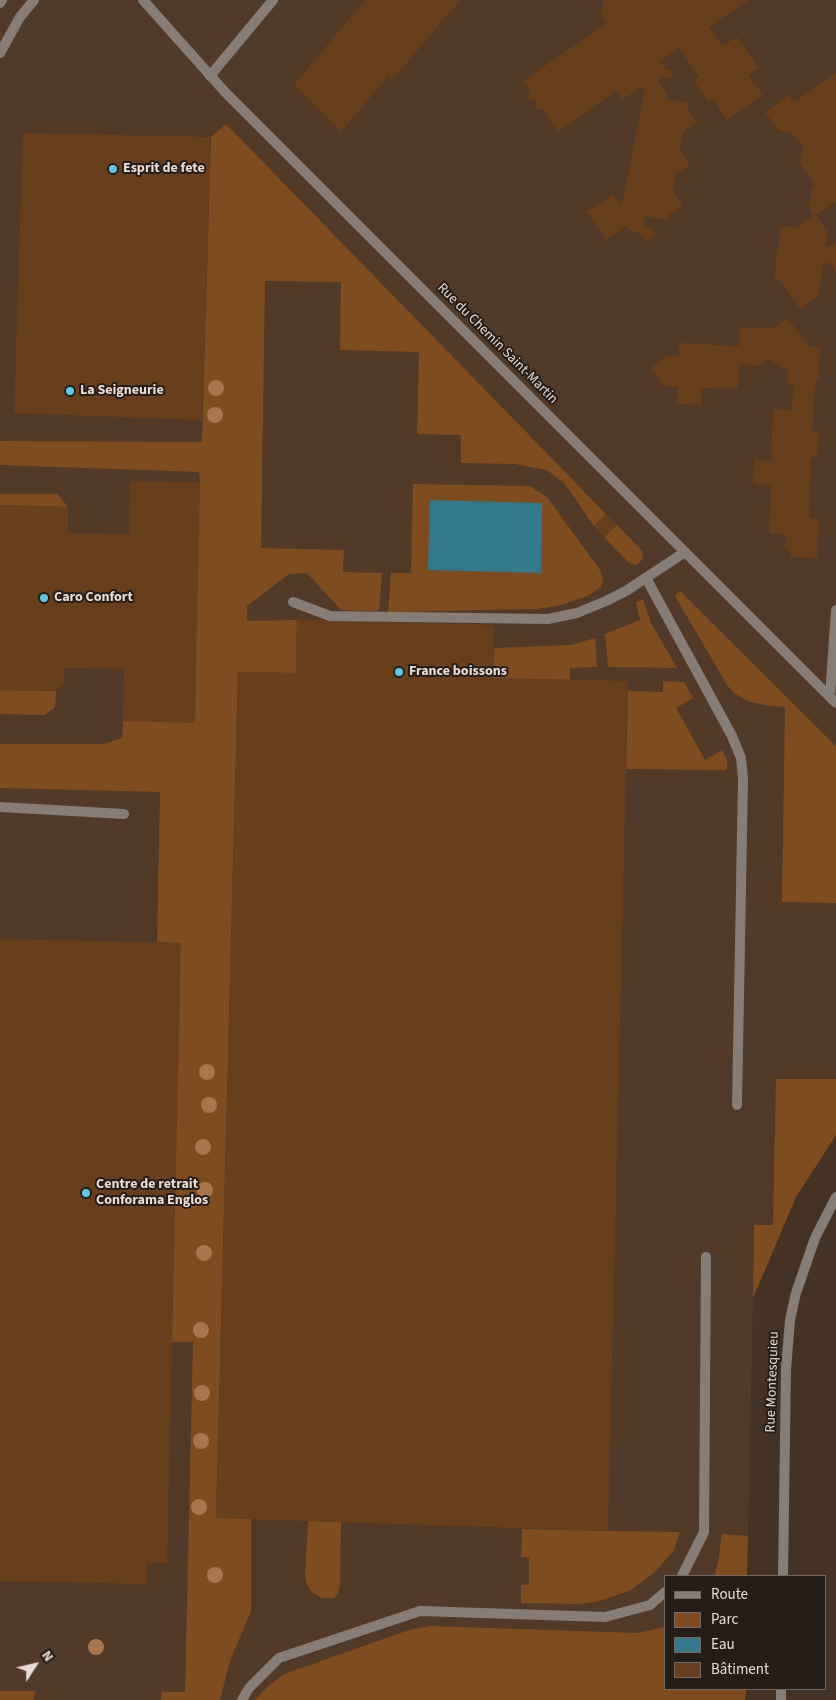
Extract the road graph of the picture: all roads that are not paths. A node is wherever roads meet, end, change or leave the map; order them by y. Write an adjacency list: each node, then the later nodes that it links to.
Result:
1 (2, 0): 5 (street)
2 (34, 0): 6 (street)
3 (143, 0): 7 (street, Rue du Chemin Saint-Martin)
4 (273, 0): 7 (street)
5 (0, 3)
6 (0, 54)
7 (210, 76): 8 (street, Rue du Chemin Saint-Martin)
8 (685, 552): 9 (street); 12 (street, Rue du Chemin Saint-Martin)
9 (646, 578): 10 (street); 15 (street)
10 (293, 602)
11 (836, 610): 12 (street)
12 (833, 700)
13 (0, 807): 14 (street)
14 (124, 814)
15 (737, 1105)
16 (836, 1197): 19 (street, Rue Montesquieu)
17 (706, 1256): 18 (street)
18 (682, 1575)
19 (783, 1575)
20 (664, 1593): 21 (street)
21 (242, 1700)

